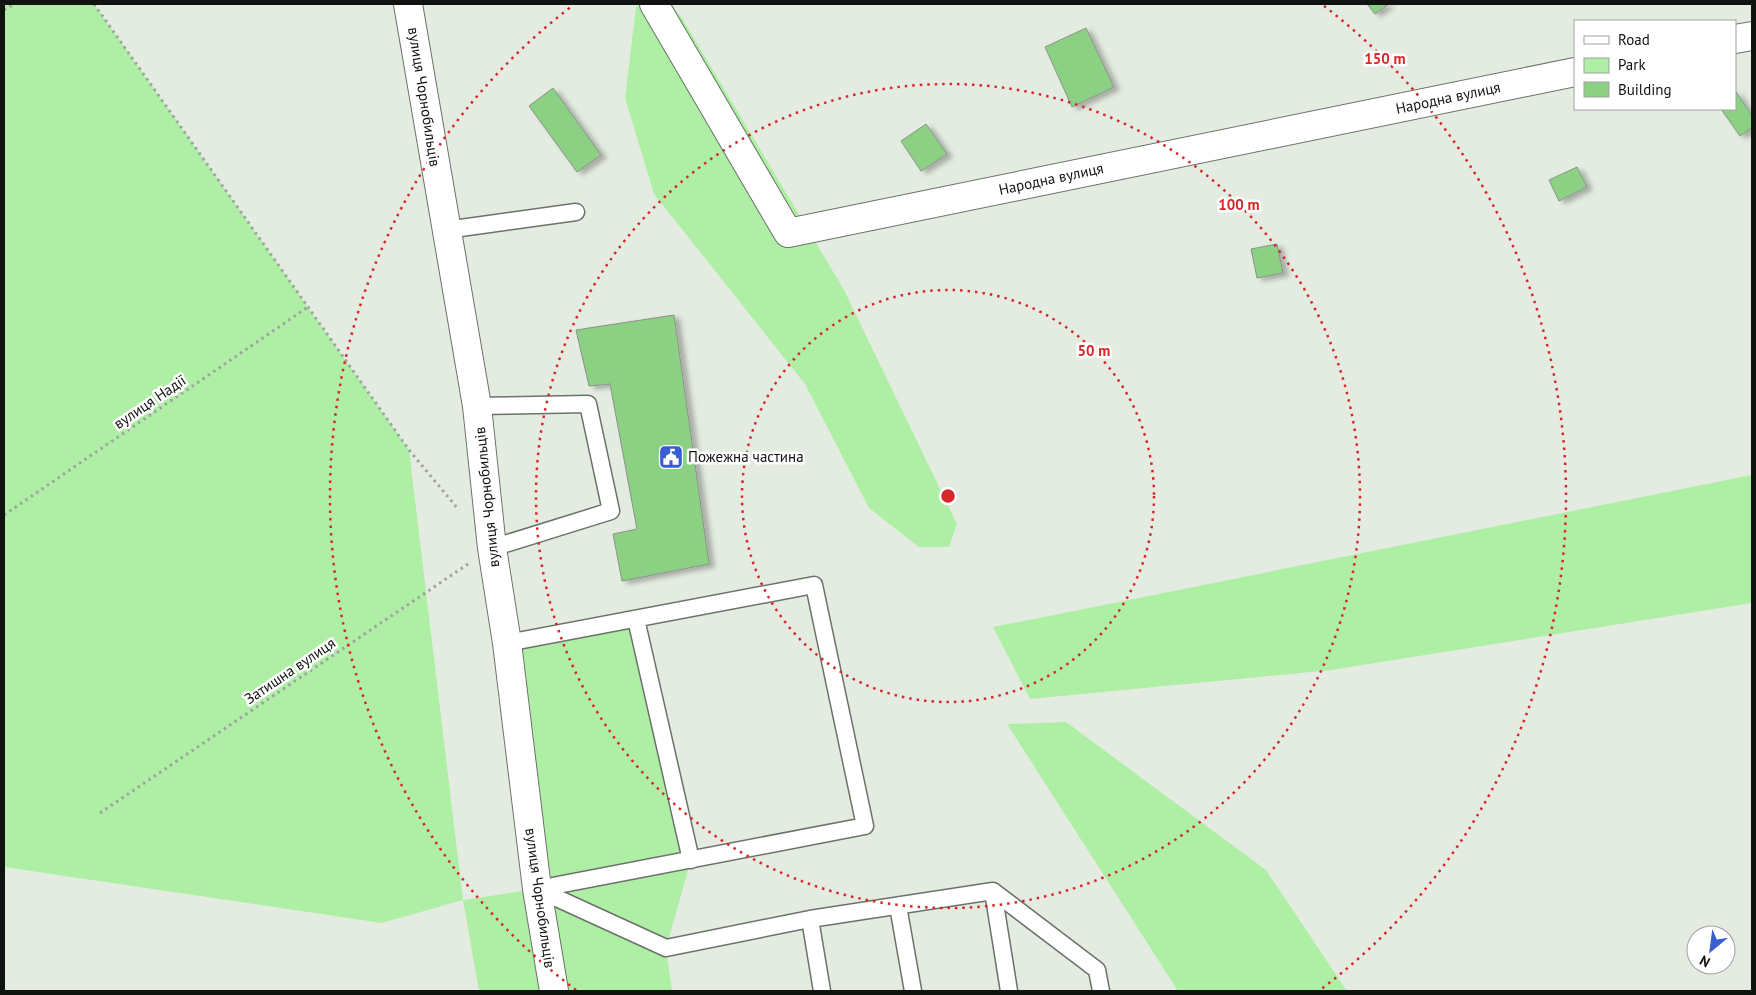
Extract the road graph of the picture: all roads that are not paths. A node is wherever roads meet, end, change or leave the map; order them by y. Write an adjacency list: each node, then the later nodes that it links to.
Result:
1 (408, 4): 7 (street, вулиця Чорнобильців)
2 (654, 4): 5 (street, Народна вулиця)
3 (1752, 36): 4 (street)
4 (1736, 39)
5 (1574, 72)
6 (576, 212): 7 (lane)
7 (446, 230): 8 (street, вулиця Чорнобильців)
8 (477, 406): 9 (street, вулиця Чорнобильців); 9 (lane)
9 (492, 548): 11 (street, вулиця Чорнобильців)
10 (636, 619): 11 (lane); 12 (lane); 12 (lane)
11 (506, 643): 13 (street, вулиця Чорнобильців)
12 (691, 860): 13 (lane)
13 (537, 889): 16 (lane); 17 (street, вулиця Чорнобильців)
14 (993, 891): 15 (lane); 20 (lane); 21 (lane)
15 (898, 906): 16 (lane); 19 (lane)
16 (810, 919): 18 (lane)
17 (554, 991)
18 (822, 991)
19 (913, 991)
20 (1009, 991)
21 (1101, 991)

